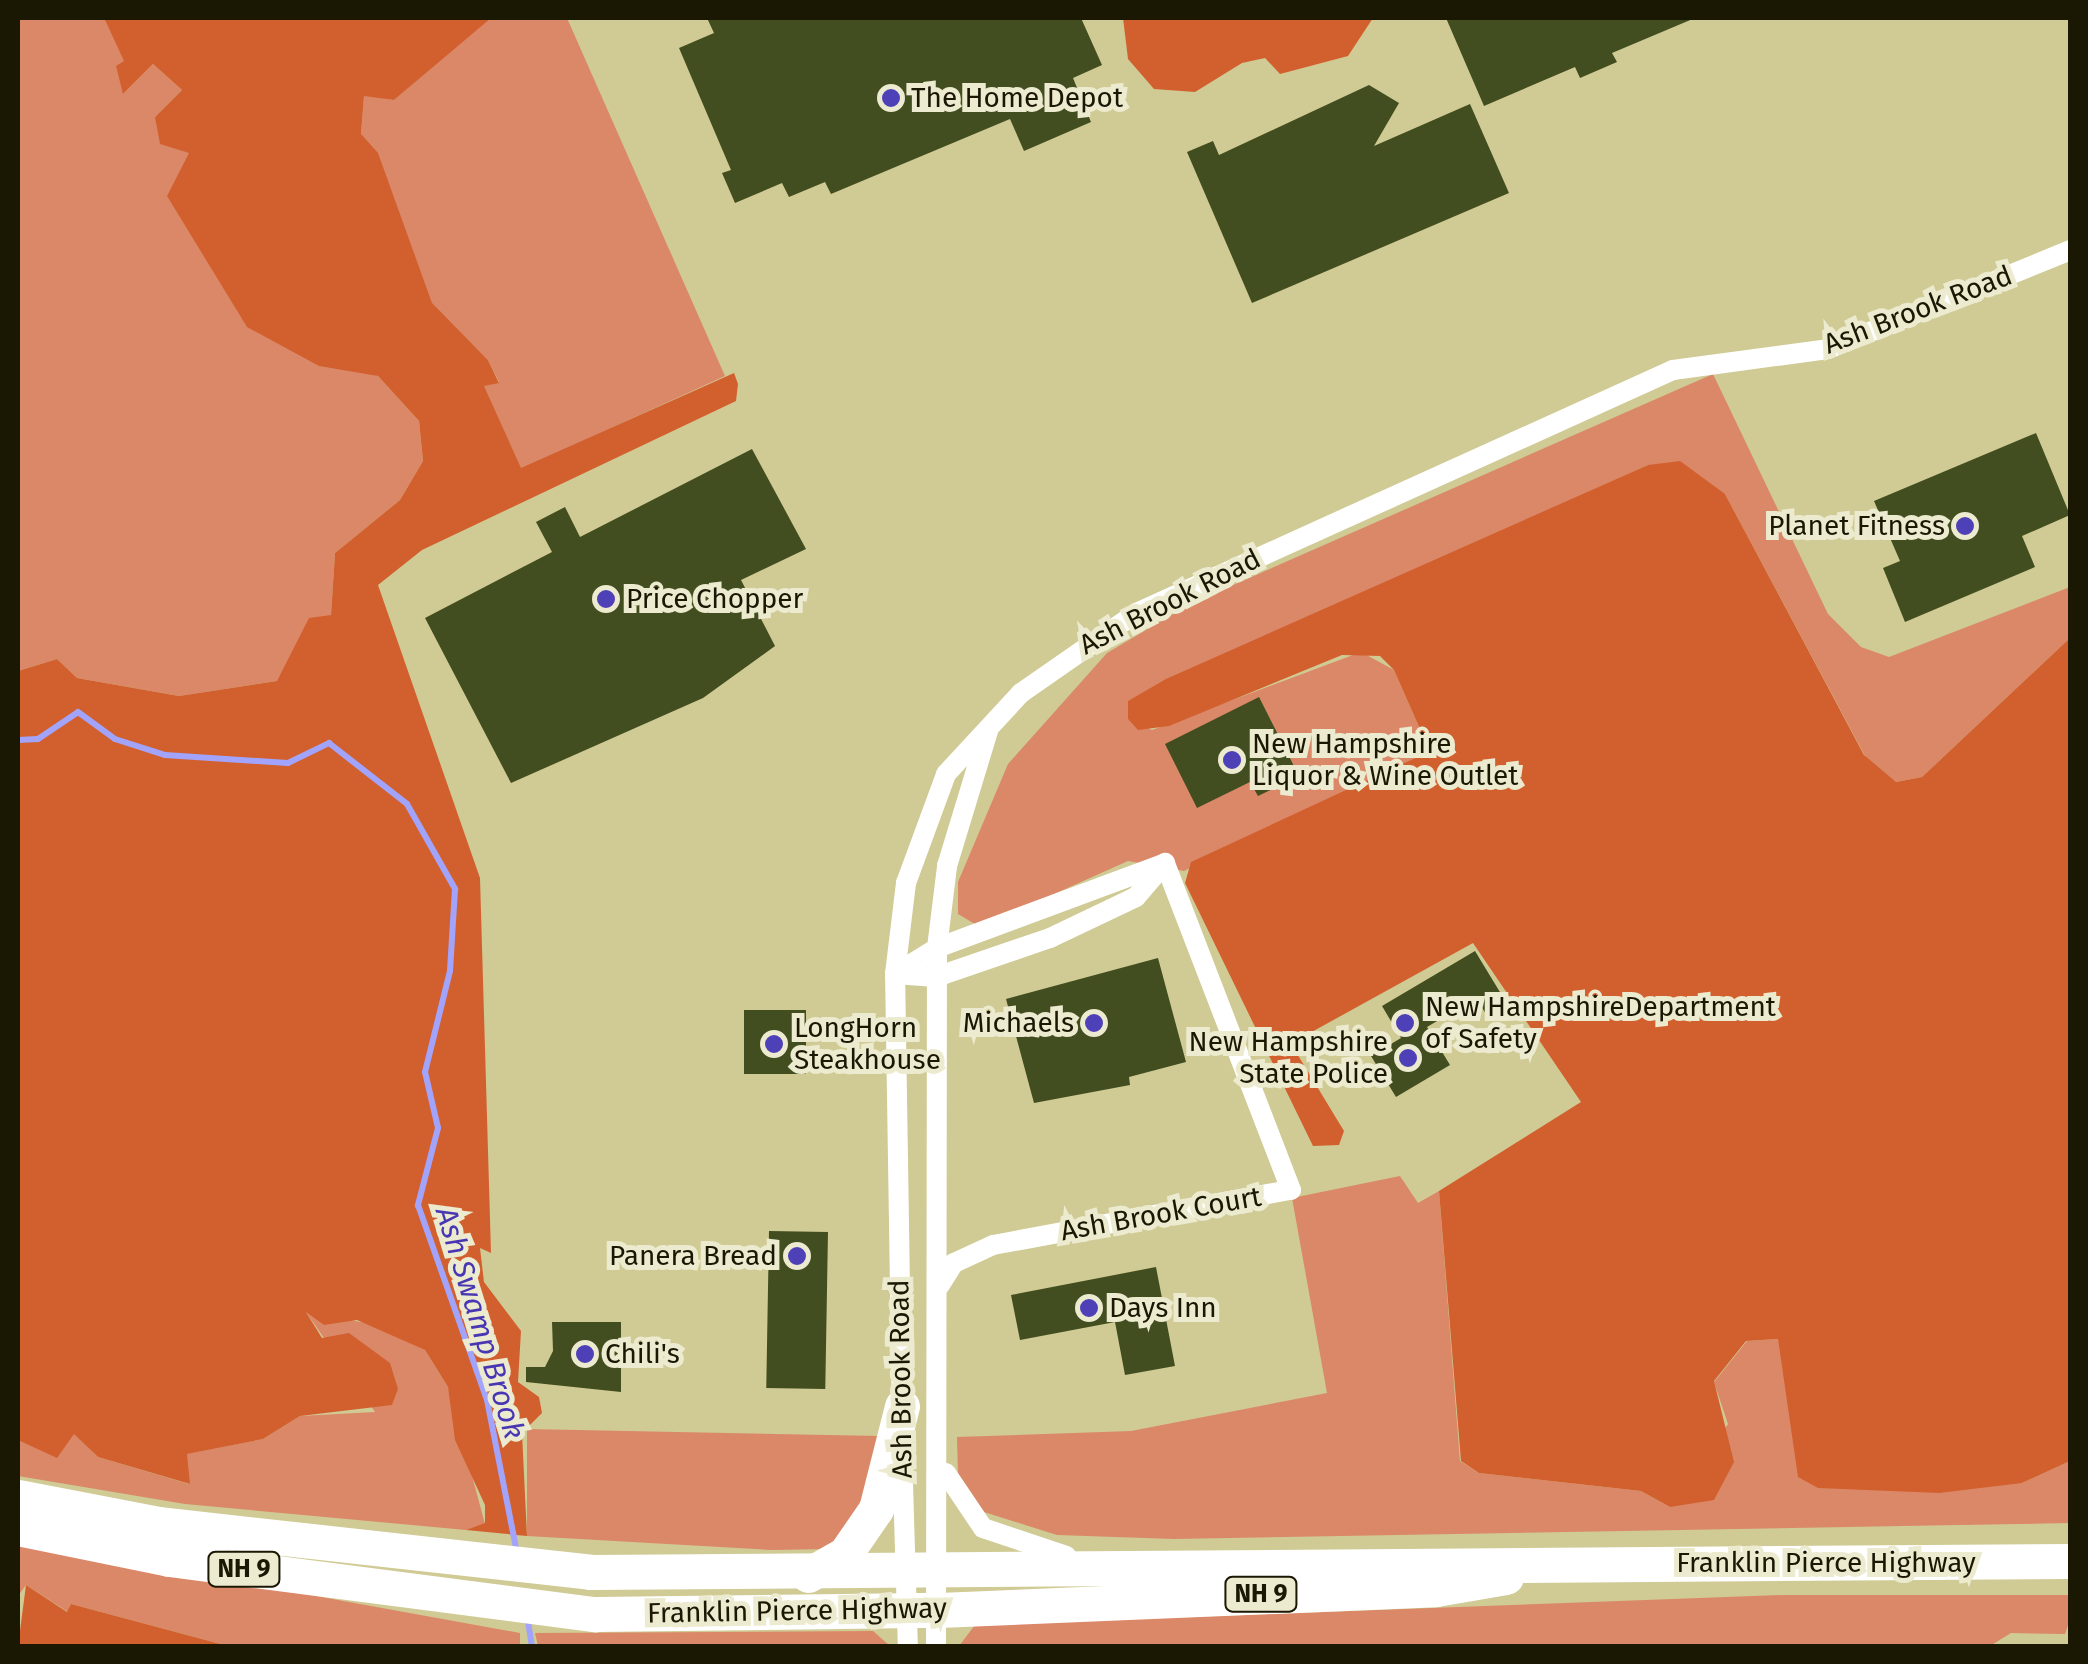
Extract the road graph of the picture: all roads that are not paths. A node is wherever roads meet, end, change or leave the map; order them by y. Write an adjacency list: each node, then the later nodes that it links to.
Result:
1 (2070, 250): 2 (street, Ash Brook Road)
2 (988, 730): 4 (street); 5 (street, Ash Brook Road)
3 (1165, 863): 4 (street); 6 (street); 7 (street, Ash Brook Court)
4 (937, 948): 5 (street); 6 (street)
5 (896, 974): 6 (street); 8 (street, Ash Brook Road)
6 (936, 977): 7 (street)
7 (939, 1286): 9 (street)
8 (902, 1406): 16 (street, Ash Brook Road); 17 (highway)
9 (941, 1462): 14 (street); 15 (street)
10 (18, 1497): 17 (highway, Franklin Pierce Highway / NH 9)
11 (18, 1528): 18 (highway, Franklin Pierce Highway / NH 9)
12 (2070, 1561): 13 (highway, Franklin Pierce Highway / NH 9)
13 (1581, 1565): 14 (highway, Franklin Pierce Highway / NH 9); 18 (highway, Franklin Pierce Highway / NH 9)
14 (1138, 1566): 15 (highway, Franklin Pierce Highway / NH 9)
15 (942, 1572): 16 (highway, Franklin Pierce Highway / NH 9); 18 (street)
16 (904, 1574): 17 (highway, Franklin Pierce Highway / NH 9); 18 (street, Ash Brook Road)
17 (806, 1576)
18 (922, 1610): 19 (street); 20 (street)
19 (908, 1646)
20 (936, 1646)

